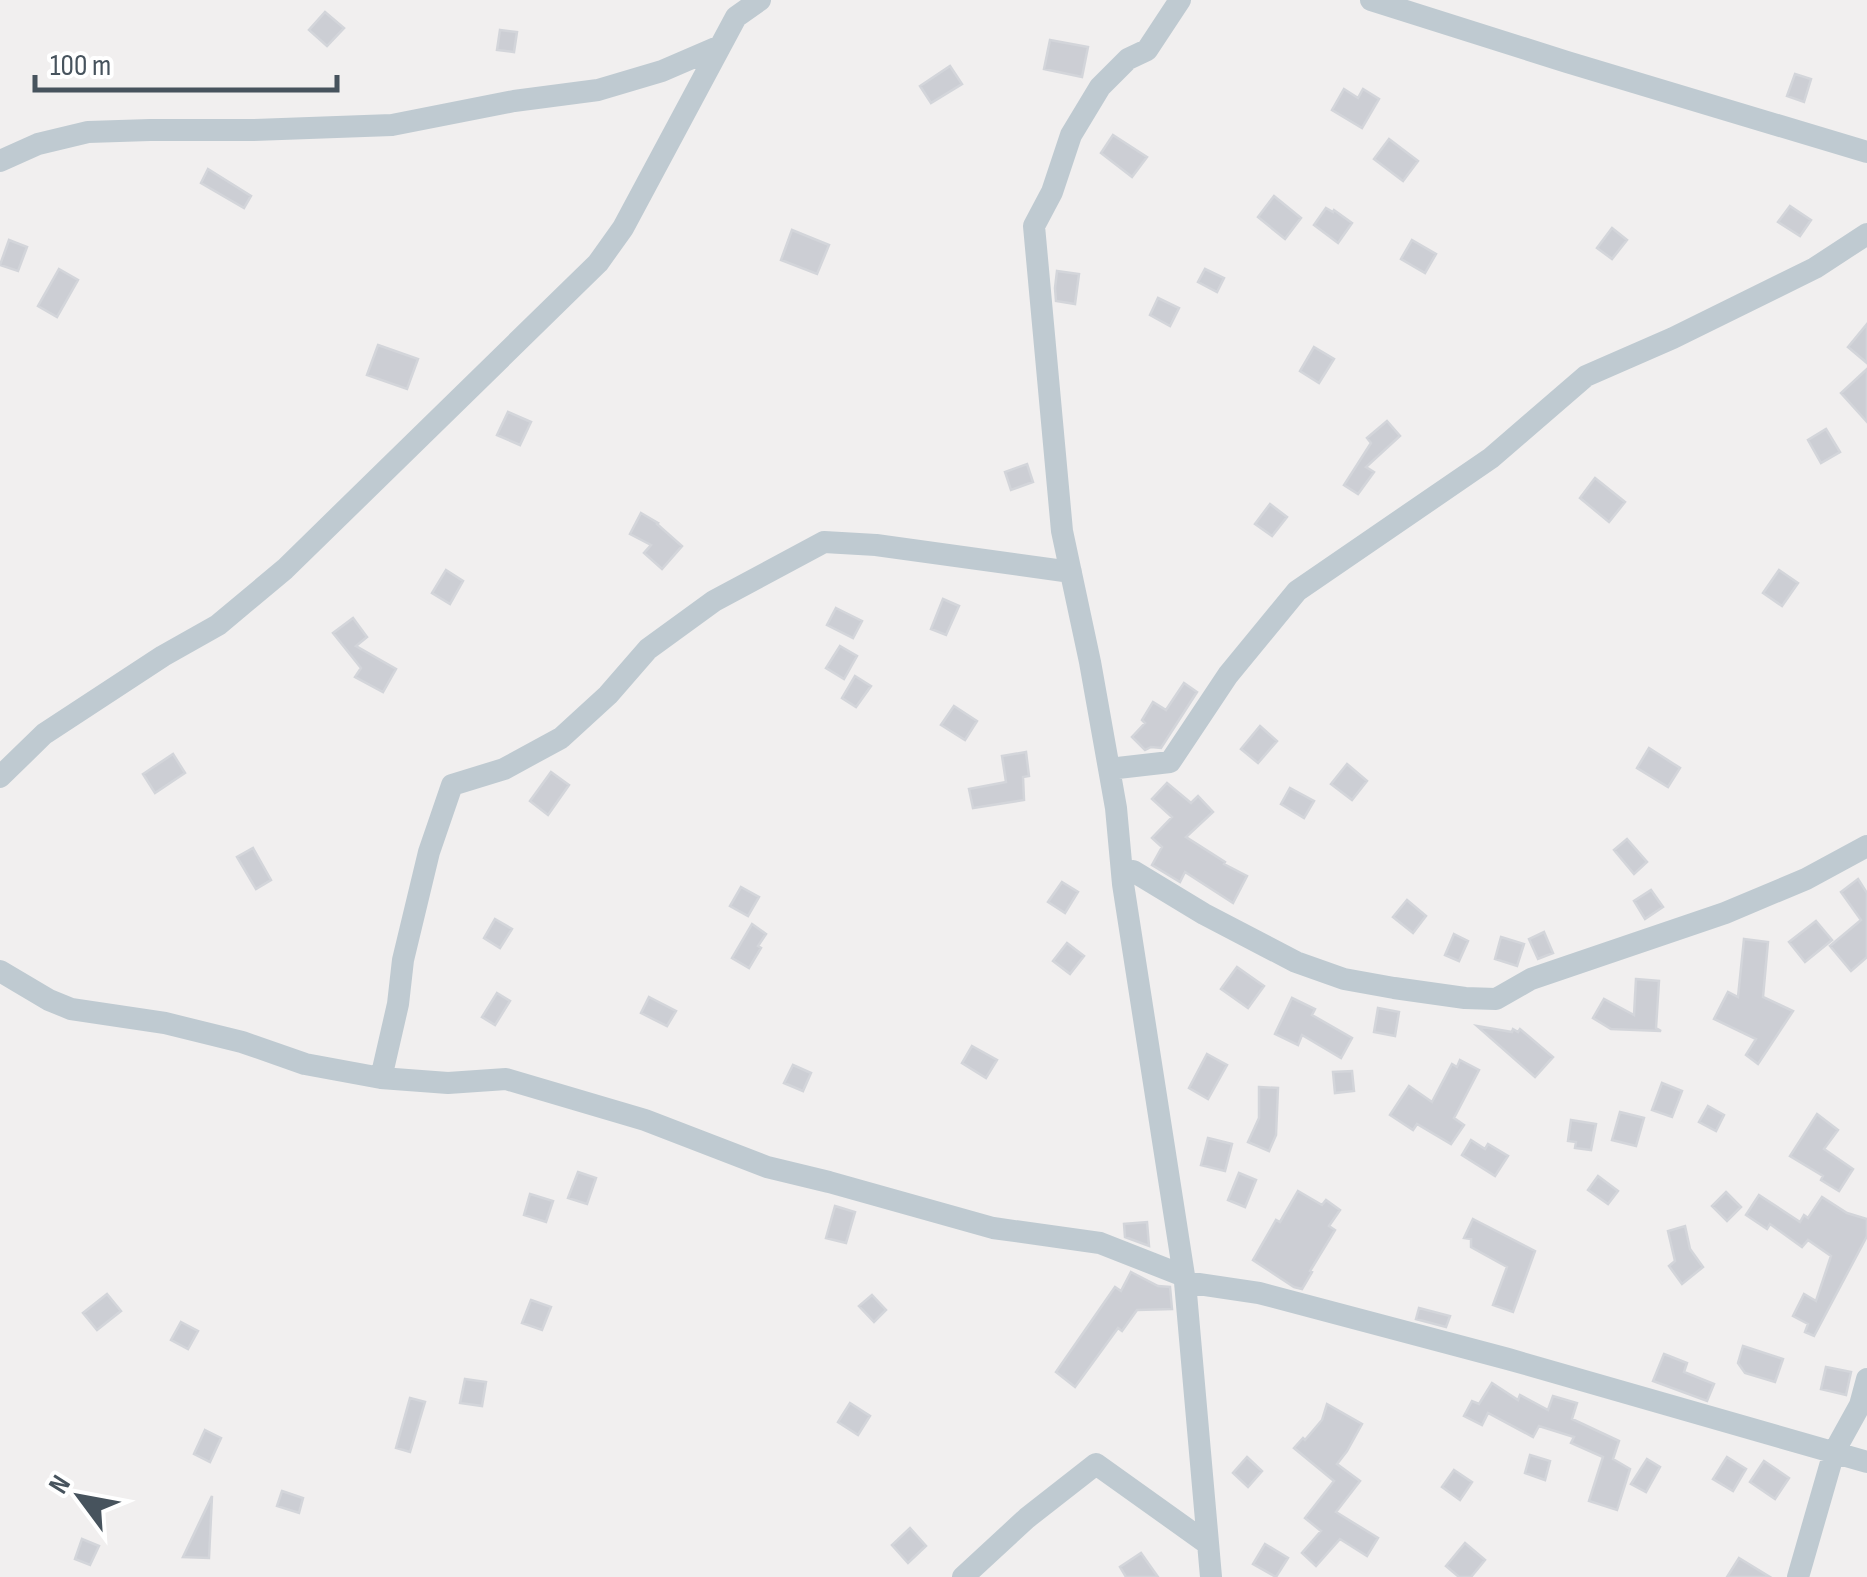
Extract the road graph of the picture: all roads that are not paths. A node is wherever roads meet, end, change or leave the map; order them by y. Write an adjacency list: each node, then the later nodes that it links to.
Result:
1 (760, 0): 4 (street)
2 (1180, 0): 8 (street)
3 (1371, 0): 5 (street)
4 (720, 46): 6 (street); 10 (street)
5 (1867, 152)
6 (0, 161)
7 (1867, 234): 9 (street)
8 (1071, 572): 9 (street); 14 (street)
9 (1109, 770): 12 (street)
10 (0, 778)
11 (1867, 846): 12 (street)
12 (1122, 884): 15 (street)
13 (0, 971): 14 (street)
14 (381, 1078): 15 (street)
15 (1184, 1279): 17 (street); 19 (street)
16 (1867, 1379): 17 (street)
17 (1834, 1452): 18 (street); 22 (street)
18 (1867, 1462)
19 (1208, 1544): 20 (street); 21 (street)
20 (963, 1577)
21 (1211, 1577)
22 (1798, 1577)

